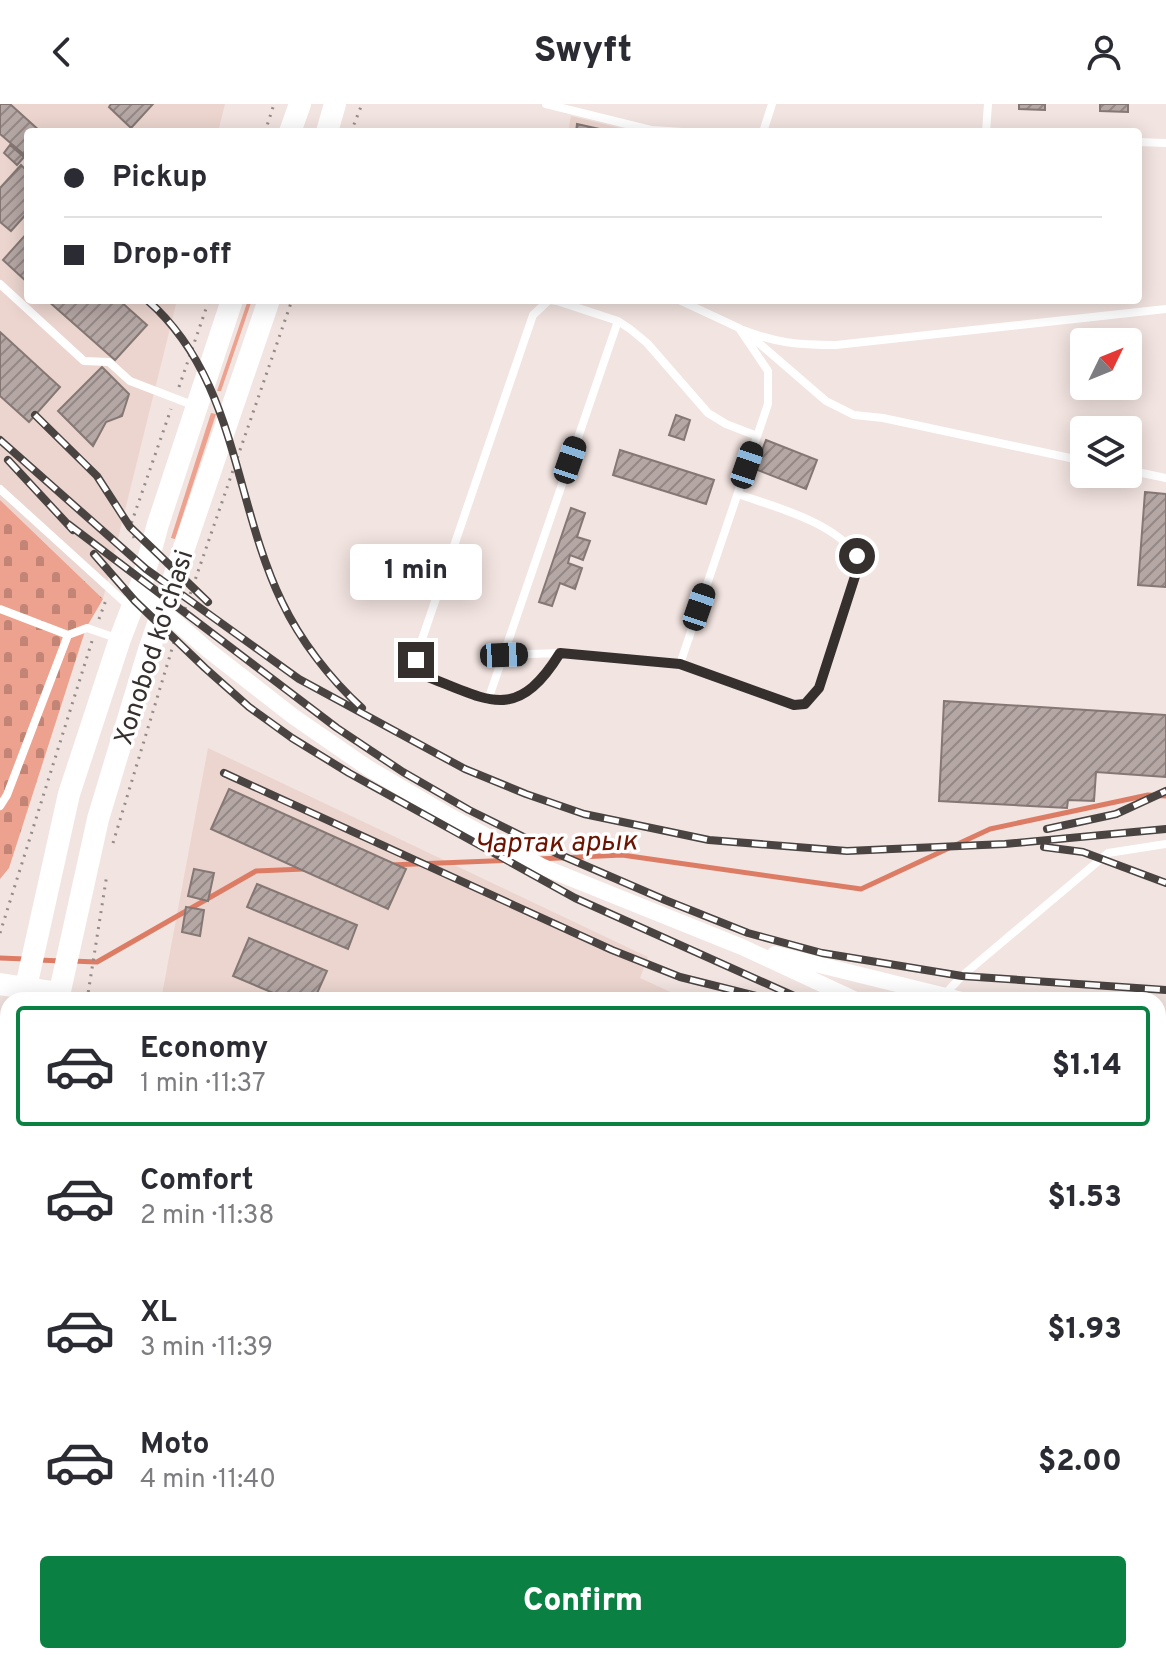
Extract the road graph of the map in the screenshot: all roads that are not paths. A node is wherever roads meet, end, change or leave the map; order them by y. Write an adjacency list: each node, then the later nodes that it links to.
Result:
1 (300, 104): 6 (street)
2 (335, 104): 7 (street)
3 (546, 104): 8 (lane)
4 (988, 104): 10 (lane)
5 (770, 105): 9 (lane)
6 (291, 128)
7 (331, 128)
8 (643, 128)
9 (764, 128)
10 (986, 128)
11 (1142, 142): 12 (lane)
12 (1166, 143)
13 (0, 284): 22 (lane)
14 (230, 304): 22 (street, Xonobod ko'chasi)
15 (268, 304): 31 (street, Xonobod ko'chasi)
16 (545, 304): 37 (lane)
17 (562, 304): 20 (lane)
18 (688, 304): 21 (lane)
19 (1166, 309): 21 (lane)
20 (618, 321): 23 (lane); 35 (lane)
21 (739, 328): 23 (lane); 24 (lane)
22 (185, 403): 29 (street, Xonobod ko'chasi)
23 (757, 436): 28 (lane)
24 (1070, 458)
25 (1142, 473): 26 (lane)
26 (1166, 478)
27 (0, 489): 29 (lane)
28 (738, 494): 36 (lane); 36 (lane)
29 (135, 600): 31 (street); 33 (street, Xonobod ko'chasi)
30 (0, 609): 32 (lane)
31 (171, 618): 40 (street); 44 (street, Xonobod ko'chasi)
32 (68, 635): 33 (lane); 38 (lane)
33 (120, 639): 43 (street, Xonobod ko'chasi)
34 (560, 653): 35 (lane); 36 (lane); 37 (lane)
35 (504, 655): 37 (lane)
36 (680, 664)
37 (488, 700)
38 (0, 806)
39 (1166, 844): 47 (lane)
40 (742, 947): 45 (street); 46 (street)
41 (0, 984): 42 (street)
42 (21, 992)
43 (26, 992)
44 (60, 992)
45 (839, 992)
46 (931, 992)
47 (947, 992)

